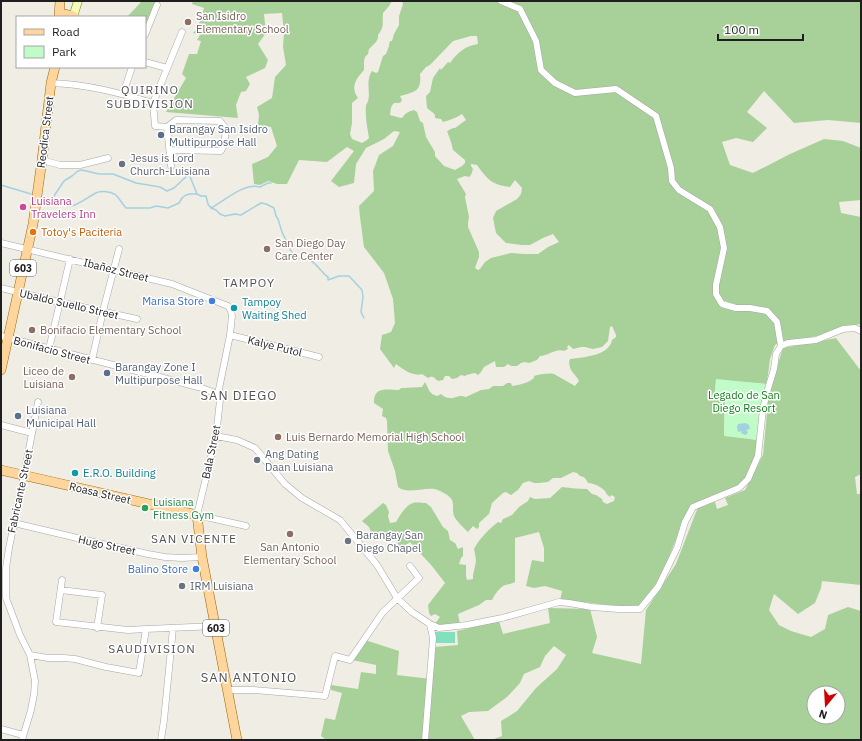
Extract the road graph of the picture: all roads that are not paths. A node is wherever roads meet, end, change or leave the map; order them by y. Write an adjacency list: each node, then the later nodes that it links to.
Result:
1 (60, 1): 5 (main road)
2 (78, 1): 6 (street)
3 (502, 1): 35 (street)
4 (157, 5): 7 (street)
5 (59, 15): 6 (main road)
6 (73, 16)
7 (146, 32)
8 (182, 32): 12 (street)
9 (146, 62): 12 (street)
10 (55, 68): 13 (main road, Reodica Street / 603)
11 (132, 68): 14 (street)
12 (167, 68): 15 (street)
13 (51, 83): 14 (street); 19 (main road, Reodica Street / 603)
14 (123, 94): 15 (street)
15 (153, 103): 16 (street)
16 (167, 127): 17 (street); 17 (street)
17 (170, 150): 20 (street)
18 (108, 158): 19 (street)
19 (42, 160): 22 (main road, Reodica Street / 603)
20 (172, 166)
21 (1, 243): 22 (street, Ibañez Street)
22 (27, 249): 24 (street, Ibañez Street); 27 (main road, 603)
23 (119, 249): 25 (street)
24 (70, 259): 25 (street, Ibañez Street); 28 (street)
25 (114, 270): 29 (street, Ibañez Street); 30 (street)
26 (1, 288): 27 (street, Ubaldo Suello Street)
27 (18, 293): 28 (street, Ubaldo Suello Street); 34 (main road, 603)
28 (59, 302): 30 (street, Ubaldo Suello Street); 36 (street)
29 (228, 306): 33 (street, Bala Street)
30 (103, 311): 31 (street, Ubaldo Suello Street); 38 (street)
31 (137, 319)
32 (861, 331): 35 (street)
33 (230, 335): 37 (street, Kalye Putol); 40 (street, Bala Street)
34 (5, 337): 36 (street, Bonifacio Street); 39 (main road, 603)
35 (781, 346): 55 (street)
36 (49, 349): 38 (street, Bonifacio Street)
37 (319, 357)
38 (92, 360): 40 (street, Bonifacio Street)
39 (1, 370)
40 (218, 394): 44 (street, Bala Street)
41 (38, 402): 43 (street, Fabricante Street)
42 (1, 425): 43 (street)
43 (32, 432): 46 (street, Fabricante Street)
44 (216, 436): 47 (street, Bala Street); 54 (street)
45 (1, 470): 46 (main road, Roasa Street)
46 (24, 476): 47 (main road, Roasa Street); 48 (street, Fabricante Street)
47 (197, 515): 49 (street, Roasa Street); 50 (main road, Bala Street / 603)
48 (14, 523): 50 (street, Hugo Street); 60 (street, Fabricante Street)
49 (246, 526)
50 (202, 556): 56 (main road, Bala Street / 603)
51 (410, 566): 54 (street)
52 (62, 580): 53 (street)
53 (61, 590): 57 (street); 57 (street)
54 (397, 598): 55 (street); 61 (street)
55 (430, 624): 66 (street)
56 (216, 626): 58 (street); 61 (main road, Bala Street / 603)
57 (97, 628): 59 (street)
58 (173, 628): 59 (street); 64 (street)
59 (146, 629): 60 (street)
60 (30, 655): 63 (street, Fabricante Street)
61 (227, 690): 65 (main road, Bala Street / 603)
62 (1, 729): 63 (street)
63 (22, 738)
64 (161, 740)
65 (237, 740)
66 (424, 740)

